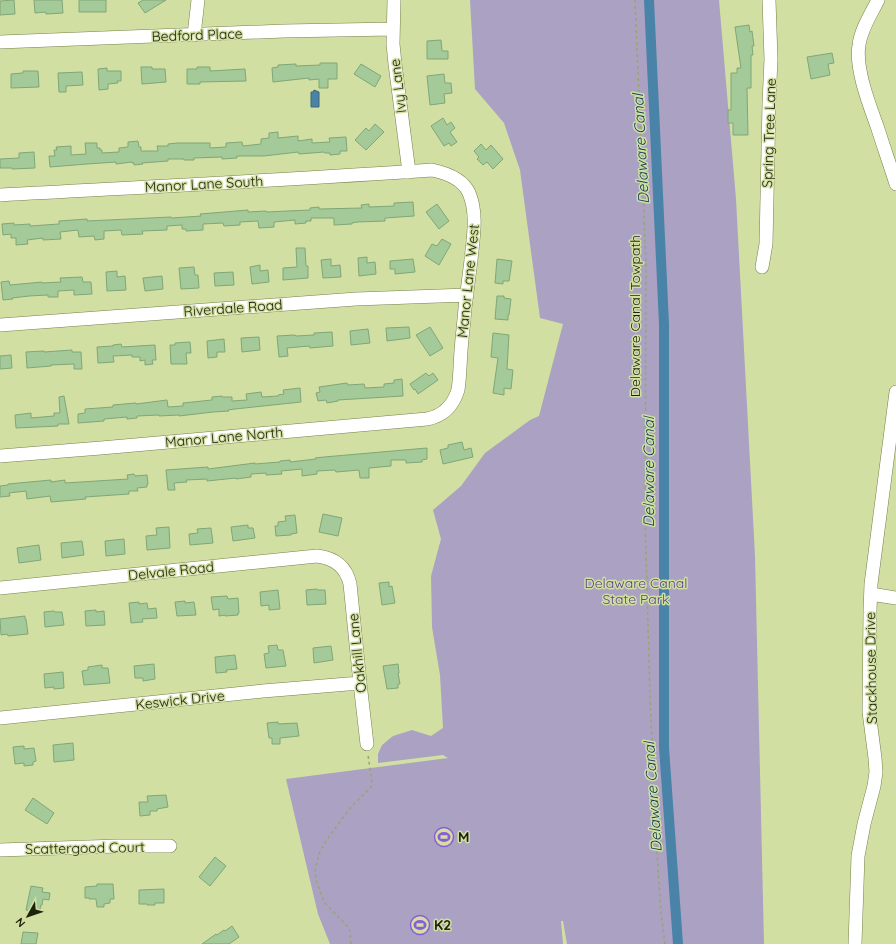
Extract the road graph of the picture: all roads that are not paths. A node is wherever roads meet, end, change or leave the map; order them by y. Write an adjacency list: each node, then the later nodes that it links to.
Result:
1 (198, 0): 6 (street)
2 (394, 0): 5 (street, Ivy Lane)
3 (769, 0): 11 (street, Spring Tree Lane)
4 (878, 0): 9 (street)
5 (393, 29): 6 (street, Bedford Place); 8 (street, Ivy Lane)
6 (194, 35): 7 (street, Bedford Place)
7 (0, 42)
8 (409, 172): 10 (street, Manor Lane South); 12 (street, Manor Lane West)
9 (896, 184)
10 (0, 195)
11 (762, 267)
12 (466, 295): 13 (street, Riverdale Road); 15 (street, Manor Lane West)
13 (0, 325)
14 (896, 392): 19 (street, Stackhouse Drive)
15 (447, 410): 16 (street, Manor Lane North)
16 (0, 456)
17 (340, 565): 18 (street, Delvale Road); 21 (street, Oakhill Lane)
18 (0, 588)
19 (871, 594): 20 (street); 26 (street, Stackhouse Drive)
20 (896, 598)
21 (360, 683): 22 (street, Keswick Drive); 23 (street, Oakhill Lane)
22 (0, 718)
23 (367, 744)
24 (170, 846): 25 (street, Scattergood Court)
25 (0, 850)
26 (855, 944)

